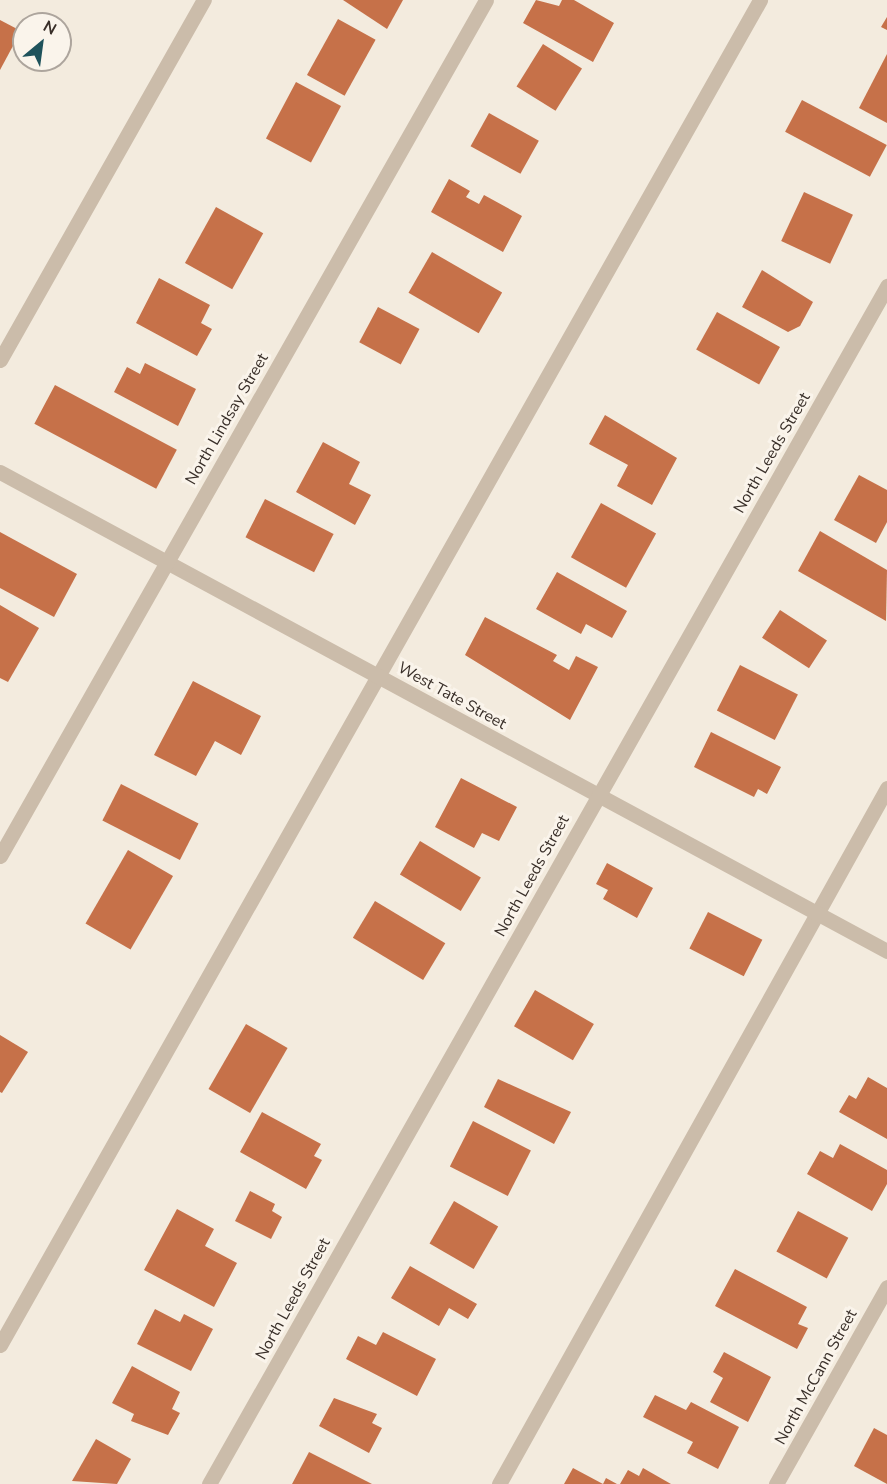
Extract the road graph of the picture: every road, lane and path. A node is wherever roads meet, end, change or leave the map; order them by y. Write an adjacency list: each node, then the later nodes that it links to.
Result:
1 (204, 0): 5 (street)
2 (486, 0): 7 (street, North Lindsay Street)
3 (760, 0): 8 (street)
4 (887, 286): 10 (street, North Leeds Street)
5 (0, 360)
6 (0, 472): 7 (street, West Tate Street)
7 (166, 564): 8 (street, West Tate Street); 11 (street, North Lindsay Street)
8 (378, 676): 10 (street, West Tate Street); 15 (street)
9 (887, 788): 12 (street)
10 (598, 796): 12 (street, West Tate Street); 16 (street, North Leeds Street)
11 (0, 856)
12 (816, 913): 13 (street, West Tate Street); 17 (street)
13 (887, 951)
14 (887, 1287): 18 (street, North McCann Street)
15 (0, 1345)
16 (210, 1484)
17 (499, 1484)
18 (776, 1484)

